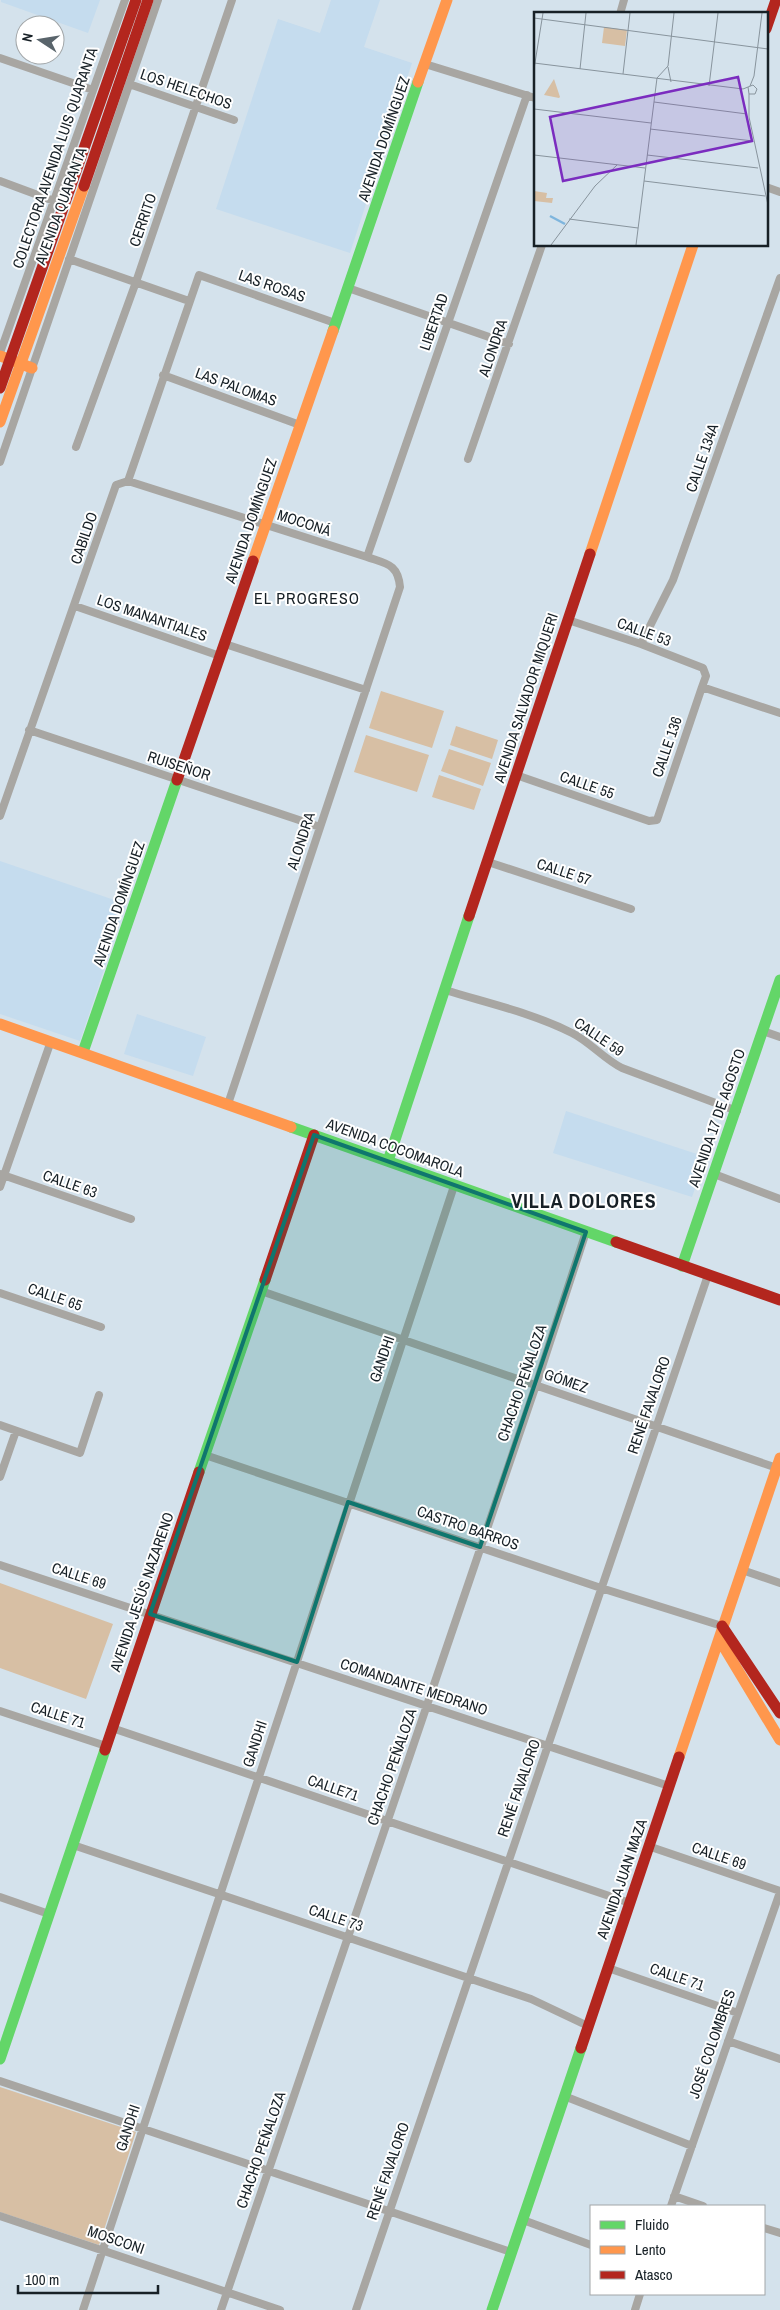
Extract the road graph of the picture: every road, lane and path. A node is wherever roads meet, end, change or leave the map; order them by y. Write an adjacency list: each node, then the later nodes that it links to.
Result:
1 (125, 0): 8 (street, COLECTORA AVENIDA LUIS QUARANTA)
2 (136, 0): 8 (main road, AVENIDA QUARANTA)
3 (148, 0): 12 (main road, AVENIDA QUARANTA)
4 (158, 0): 12 (street)
5 (232, 0): 16 (street, CERRITO)
6 (447, 0): 11 (main road, AVENIDA DOMÍNGUEZ)
7 (776, 0): 9 (main road)
8 (126, 14): 13 (street, COLECTORA AVENIDA LUIS QUARANTA); 33 (main road, AVENIDA QUARANTA)
9 (768, 24)
10 (0, 58): 13 (street)
11 (425, 64): 14 (street); 28 (main road, AVENIDA DOMÍNGUEZ)
12 (125, 83): 16 (street, LOS HELECHOS); 24 (street); 33 (main road, AVENIDA QUARANTA)
13 (92, 90): 21 (street, COLECTORA AVENIDA LUIS QUARANTA)
14 (527, 95): 15 (street); 30 (street, LIBERTAD)
15 (534, 98)
16 (196, 107): 17 (street, LOS HELECHOS); 27 (street, CERRITO)
17 (234, 120)
18 (0, 181): 21 (street)
19 (768, 188): 20 (street)
20 (780, 192)
21 (54, 201): 33 (street, COLECTORA AVENIDA LUIS QUARANTA)
22 (542, 246): 32 (street, ALONDRA)
23 (693, 246): 47 (main road, AVENIDA SALVADOR MIQUERI)
24 (69, 259): 27 (street); 34 (street)
25 (199, 276): 29 (street, CABILDO); 31 (street, LAS ROSAS)
26 (780, 278): 49 (street, CALLE 134A)
27 (136, 282): 29 (street); 39 (street, CERRITO)
28 (348, 288): 30 (street); 31 (main road, AVENIDA DOMÍNGUEZ)
29 (189, 301): 35 (street, CABILDO)
30 (448, 322): 32 (street); 44 (street, LIBERTAD)
31 (336, 323): 38 (main road, AVENIDA DOMÍNGUEZ)
32 (509, 344): 40 (street, ALONDRA)
33 (8, 358): 34 (main road); 36 (main road, AVENIDA QUARANTA); 37 (main road, AVENIDA QUARANTA)
34 (32, 368): 41 (street)
35 (163, 375): 38 (street, LAS PALOMAS); 42 (street, CABILDO)
36 (0, 388)
37 (0, 422)
38 (300, 425): 43 (main road, AVENIDA DOMÍNGUEZ)
39 (76, 448)
40 (468, 459)
41 (0, 462)
42 (128, 481): 43 (street, MOCONÁ); 46 (street, CABILDO)
43 (266, 525): 44 (street, MOCONÁ); 48 (main road, AVENIDA DOMÍNGUEZ)
44 (368, 557): 45 (street, MOCONÁ)
45 (400, 588): 53 (street, ALONDRA)
46 (75, 606): 50 (street, LOS MANANTIALES); 55 (street, CABILDO)
47 (568, 620): 49 (street, CALLE 53); 56 (main road, AVENIDA SALVADOR MIQUERI)
48 (225, 644): 50 (main road, AVENIDA DOMÍNGUEZ); 53 (street, LOS MANANTIALES)
49 (642, 644): 51 (street, CALLE 53)
50 (220, 656): 57 (main road, AVENIDA DOMÍNGUEZ)
51 (706, 676): 52 (street, CALLE 136)
52 (702, 687): 54 (street); 59 (street, CALLE 136)
53 (366, 690): 60 (street, ALONDRA)
54 (780, 713)
55 (29, 730): 57 (street, RUISEÑOR); 58 (street, CABILDO)
56 (516, 775): 59 (street, CALLE 55); 61 (main road, AVENIDA SALVADOR MIQUERI)
57 (177, 780): 60 (street, RUISEÑOR); 69 (main road, AVENIDA DOMÍNGUEZ)
58 (0, 816)
59 (650, 821)
60 (320, 827): 70 (street, ALONDRA)
61 (488, 862): 62 (street, CALLE 57); 64 (main road, AVENIDA SALVADOR MIQUERI)
62 (631, 909)
63 (780, 980): 66 (main road, AVENIDA 17 DE AGOSTO)
64 (445, 990): 71 (street, CALLE 59); 73 (main road, AVENIDA SALVADOR MIQUERI)
65 (0, 1024): 68 (main road, AVENIDA COCOMAROLA)
66 (763, 1031): 67 (street); 71 (main road, AVENIDA 17 DE AGOSTO)
67 (780, 1037)
68 (51, 1041): 69 (main road, AVENIDA COCOMAROLA); 75 (street)
69 (83, 1052): 70 (main road, AVENIDA COCOMAROLA)
70 (228, 1104): 72 (main road, AVENIDA COCOMAROLA)
71 (736, 1111): 74 (main road, AVENIDA 17 DE AGOSTO)
72 (314, 1135): 73 (main road, AVENIDA COCOMAROLA); 83 (main road, AVENIDA JESÚS NAZARENO)
73 (388, 1161): 76 (main road, AVENIDA COCOMAROLA)
74 (714, 1174): 78 (street); 81 (main road, AVENIDA 17 DE AGOSTO)
75 (2, 1175): 77 (street); 79 (street, CALLE 63)
76 (454, 1186): 80 (main road, AVENIDA COCOMAROLA); 87 (street, GANDHI)
77 (0, 1187)
78 (780, 1199)
79 (131, 1219)
80 (586, 1232): 81 (main road, AVENIDA COCOMAROLA); 88 (street, CHACHO PEÑALOZA)
81 (682, 1266): 82 (main road, AVENIDA COCOMAROLA)
82 (708, 1275): 85 (main road, AVENIDA COCOMAROLA); 91 (street, RENÉ FAVALORO)
83 (261, 1291): 87 (street, GÓMEZ); 93 (main road, AVENIDA JESÚS NAZARENO)
84 (0, 1293): 86 (street, CALLE 65)
85 (780, 1300)
86 (101, 1327)
87 (403, 1340): 88 (street, GÓMEZ); 96 (street, GANDHI)
88 (536, 1386): 91 (street, GÓMEZ); 97 (street, CHACHO PEÑALOZA)
89 (100, 1395): 92 (street)
90 (0, 1425): 92 (street)
91 (656, 1426): 94 (street, GÓMEZ); 101 (street, RENÉ FAVALORO)
92 (16, 1431): 95 (street)
93 (205, 1455): 96 (street, CASTRO BARROS); 102 (main road, AVENIDA JESÚS NAZARENO)
94 (778, 1463): 99 (main road, AVENIDA JUAN MAZA)
95 (0, 1477)
96 (348, 1502): 97 (street, CASTRO BARROS); 105 (street, GANDHI)
97 (480, 1546): 101 (street, CASTRO BARROS); 106 (street, CHACHO PEÑALOZA)
98 (0, 1565): 102 (street, CALLE 69)
99 (742, 1570): 100 (street); 103 (main road, AVENIDA JUAN MAZA)
100 (780, 1583)
101 (601, 1588): 103 (street, CASTRO BARROS); 111 (street, RENÉ FAVALORO)
102 (150, 1614): 105 (street, COMANDANTE MEDRANO); 109 (main road, AVENIDA JESÚS NAZARENO)
103 (722, 1626): 104 (main road, AVENIDA JUAN MAZA); 108 (main road)
104 (719, 1640): 110 (main road); 114 (main road, AVENIDA JUAN MAZA)
105 (297, 1662): 106 (street, COMANDANTE MEDRANO); 113 (street, GANDHI)
106 (427, 1705): 111 (street, COMANDANTE MEDRANO); 115 (street, CHACHO PEÑALOZA)
107 (0, 1711): 112 (street, CALLE 71)
108 (780, 1713)
109 (112, 1728): 112 (main road, AVENIDA JESÚS NAZARENO); 113 (street, CALLE71)
110 (780, 1740)
111 (548, 1745): 114 (street, COMANDANTE MEDRANO); 118 (street, RENÉ FAVALORO)
112 (106, 1746): 116 (main road, AVENIDA JESÚS NAZARENO)
113 (258, 1778): 115 (street, CALLE71); 120 (street, GANDHI)
114 (669, 1786): 117 (main road, AVENIDA JUAN MAZA)
115 (388, 1821): 118 (street, CALLE71); 124 (street, CHACHO PEÑALOZA)
116 (73, 1845): 120 (street, CALLE 73); 123 (main road, AVENIDA JESÚS NAZARENO)
117 (648, 1846): 119 (street, CALLE 69); 122 (main road, AVENIDA JUAN MAZA)
118 (508, 1862): 122 (street, CALLE71); 126 (street, RENÉ FAVALORO)
119 (780, 1891): 127 (street, JOSÉ COLOMBRES)
120 (220, 1894): 124 (street, CALLE 73); 134 (street, GANDHI)
121 (0, 1897): 123 (street)
122 (630, 1903): 125 (main road, AVENIDA JUAN MAZA)
123 (50, 1914): 130 (main road, AVENIDA JESÚS NAZARENO)
124 (349, 1937): 126 (street, CALLE 73); 136 (street, CHACHO PEÑALOZA)
125 (608, 1968): 127 (street, CALLE 71); 128 (main road, AVENIDA JUAN MAZA)
126 (469, 1977): 128 (street, CALLE 73); 140 (street, RENÉ FAVALORO)
127 (738, 2013): 129 (street, JOSÉ COLOMBRES)
128 (588, 2026): 133 (main road, AVENIDA JUAN MAZA)
129 (728, 2041): 131 (street); 135 (street, JOSÉ COLOMBRES)
130 (0, 2059)
131 (780, 2059)
132 (0, 2081): 134 (street)
133 (564, 2096): 135 (street); 142 (main road, AVENIDA JUAN MAZA)
134 (143, 2128): 136 (street); 146 (street, GANDHI)
135 (692, 2146): 137 (street, JOSÉ COLOMBRES)
136 (268, 2170): 140 (street); 148 (street, CHACHO PEÑALOZA)
137 (674, 2196): 138 (street, JOSÉ COLOMBRES); 139 (street)
138 (671, 2205)
139 (700, 2205)
140 (389, 2211): 147 (street); 153 (street, RENÉ FAVALORO)
141 (0, 2216): 146 (street, MOSCONI)
142 (523, 2220): 145 (street); 147 (main road, AVENIDA JUAN MAZA)
143 (765, 2228): 144 (street)
144 (780, 2233)
145 (590, 2245)
146 (102, 2250): 148 (street, MOSCONI); 150 (street, GANDHI)
147 (511, 2252): 154 (main road, AVENIDA JUAN MAZA)
148 (227, 2292): 151 (street, CHACHO PEÑALOZA); 152 (street, MOSCONI)
149 (640, 2295): 155 (street)
150 (83, 2310)
151 (221, 2310)
152 (280, 2310)
153 (356, 2310)
154 (492, 2310)
155 (635, 2310)

